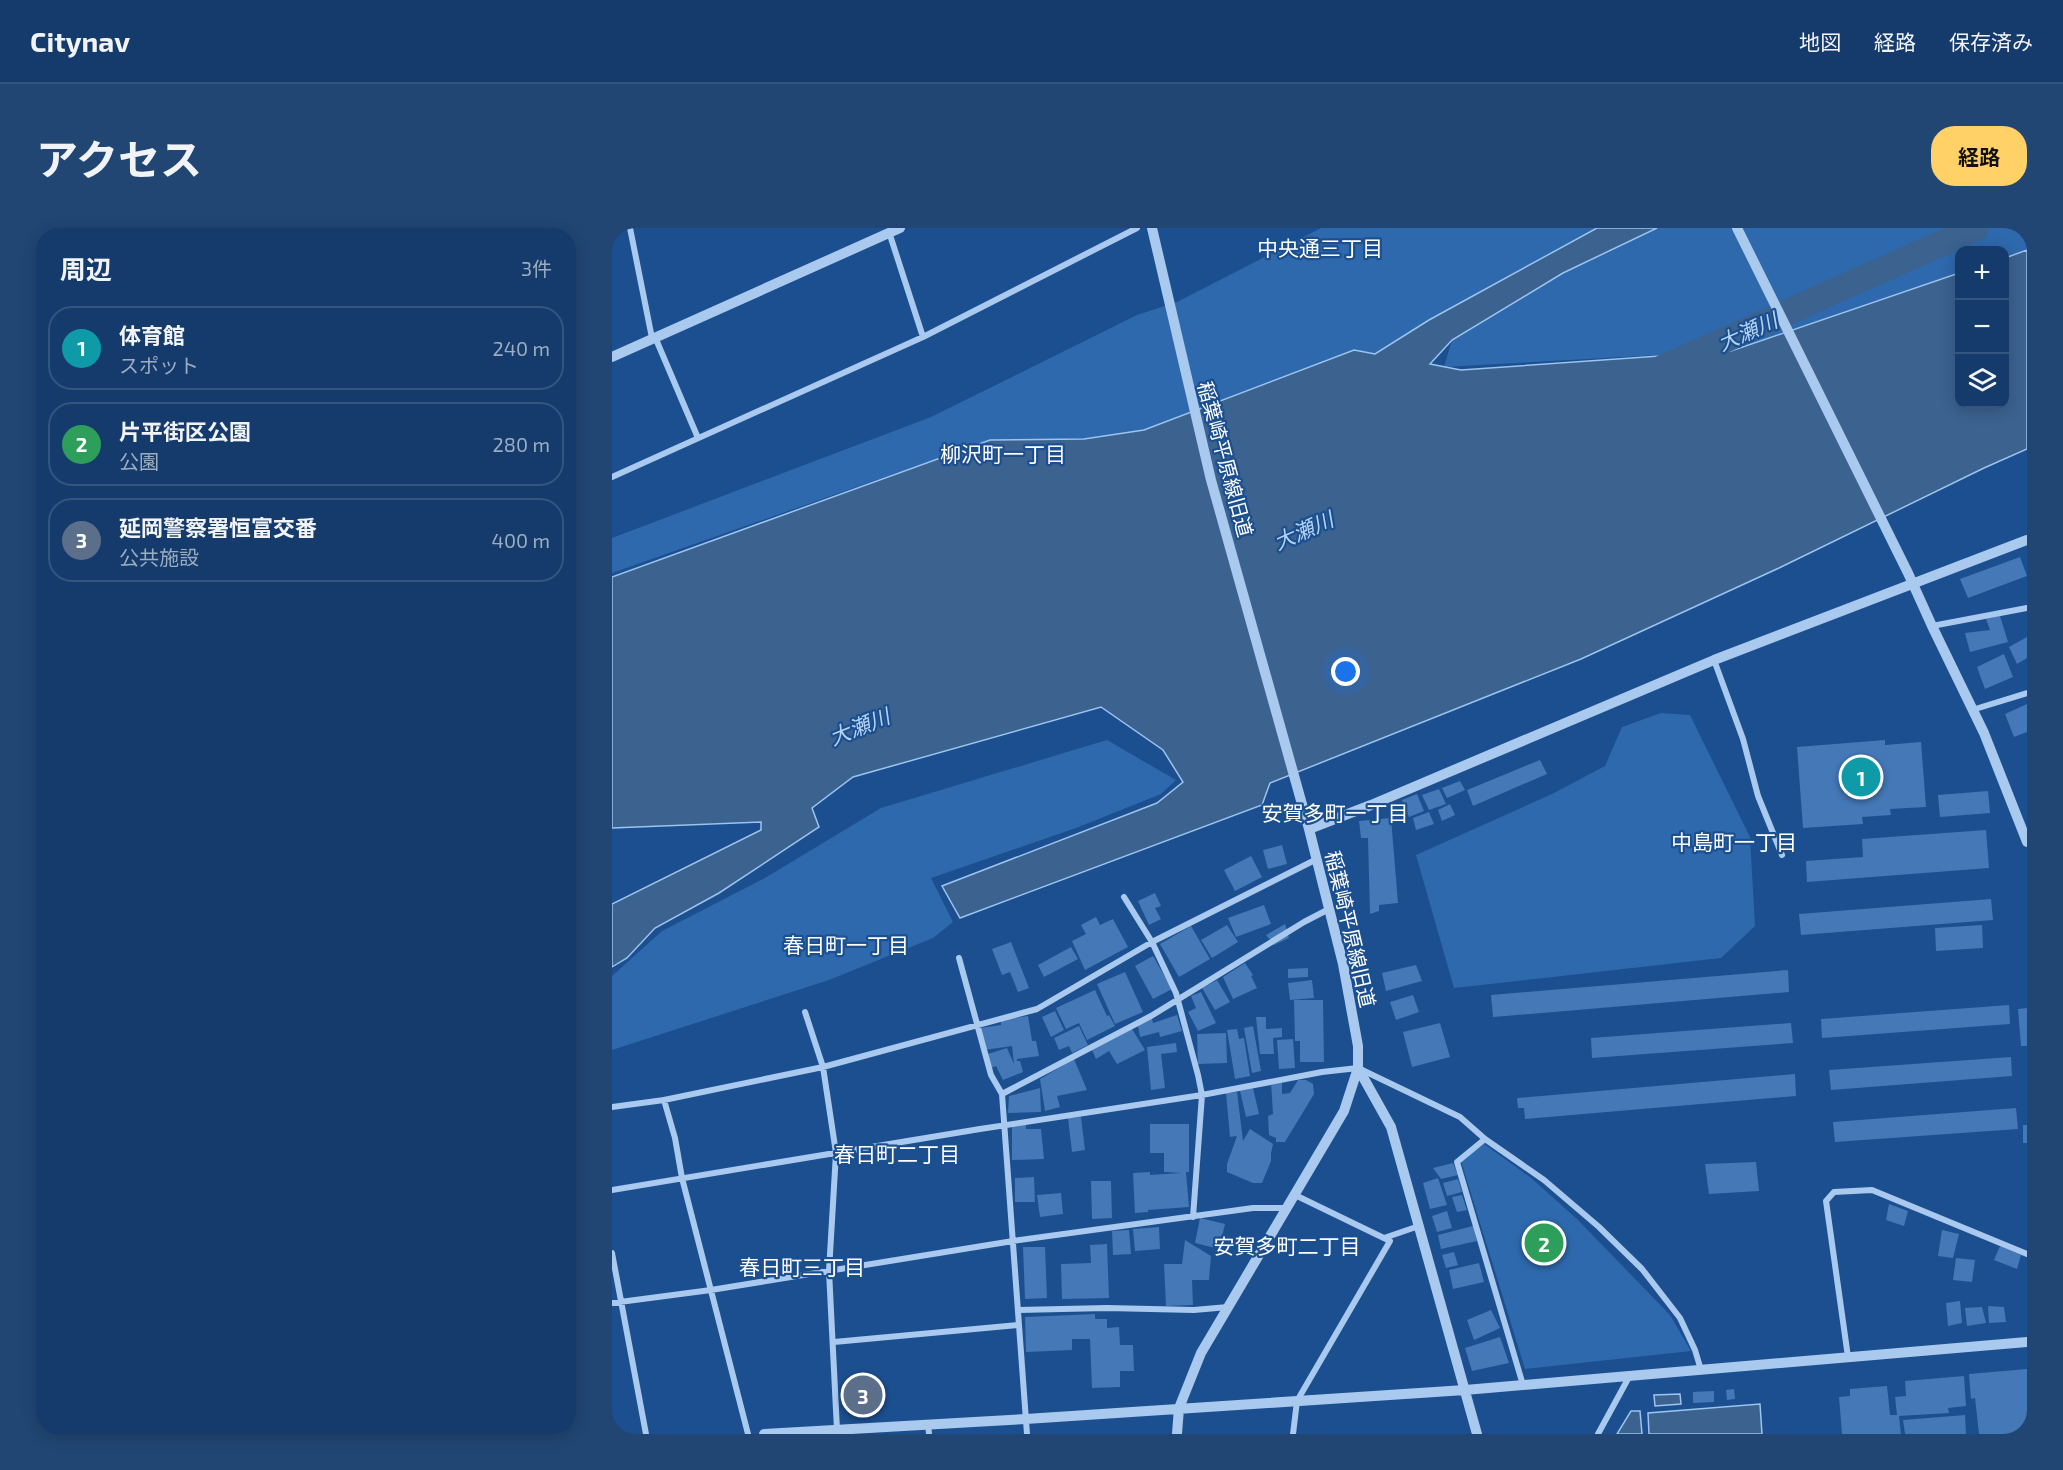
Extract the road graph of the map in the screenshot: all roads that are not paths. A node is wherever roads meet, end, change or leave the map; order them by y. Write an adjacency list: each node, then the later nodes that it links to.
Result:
1 (630, 228): 8 (street)
2 (900, 228): 6 (street)
3 (1137, 228): 7 (street)
4 (1152, 228): 19 (street, 稲葉崎平原線旧道)
5 (1737, 228): 13 (street)
6 (888, 230): 7 (street); 8 (street)
7 (923, 337): 10 (street)
8 (654, 338): 9 (street); 10 (street)
9 (612, 357)
10 (698, 438): 11 (street)
11 (612, 477)
12 (2027, 540): 13 (street)
13 (1910, 578): 15 (street); 16 (street)
14 (2027, 608): 15 (street)
15 (1932, 626): 18 (street)
16 (1714, 660): 19 (street); 21 (street)
17 (2027, 693): 18 (street)
18 (1972, 710): 20 (street)
19 (1309, 829): 22 (street, 稲葉崎平原線旧道)
20 (2027, 842)
21 (1782, 855)
22 (1317, 859): 24 (street, 稲葉崎平原線旧道); 25 (street)
23 (1124, 897): 25 (street)
24 (1329, 909): 27 (street); 31 (street, 稲葉崎平原線旧道)
25 (1152, 942): 27 (street); 29 (street)
26 (959, 958): 29 (street)
27 (1178, 999): 32 (street); 33 (street)
28 (805, 1012): 30 (street)
29 (977, 1025): 30 (street); 32 (street)
30 (823, 1067): 34 (street); 38 (street)
31 (1358, 1068): 33 (street); 37 (street); 41 (street, 稲葉崎平原線旧道); 44 (street)
32 (1002, 1094): 36 (street)
33 (1202, 1095): 36 (street); 43 (street)
34 (664, 1100): 35 (street); 39 (street)
35 (612, 1107)
36 (1005, 1125): 38 (street); 46 (street)
37 (1485, 1139): 59 (street); 61 (street)
38 (836, 1153): 39 (street); 49 (street)
39 (682, 1178): 40 (street); 50 (street)
40 (612, 1190)
41 (1295, 1195): 42 (street, 稲葉崎平原線旧道); 45 (street)
42 (1287, 1208): 43 (street); 53 (street, 稲葉崎平原線旧道)
43 (1193, 1217): 46 (street)
44 (1419, 1226): 45 (street); 62 (street)
45 (1384, 1238): 63 (street)
46 (1013, 1241): 49 (street); 54 (street)
47 (612, 1253): 51 (street)
48 (2027, 1254): 58 (street)
49 (829, 1271): 50 (street); 56 (street)
50 (711, 1290): 51 (street); 69 (street)
51 (621, 1302): 52 (street); 68 (street)
52 (612, 1303)
53 (1228, 1307): 54 (street); 64 (street, 稲葉崎平原線旧道)
54 (1018, 1310): 55 (street)
55 (1019, 1324): 56 (street); 65 (street)
56 (834, 1342): 67 (street)
57 (2027, 1342): 58 (street)
58 (1848, 1357): 59 (street)
59 (1701, 1370): 60 (street)
60 (1630, 1376): 61 (street); 75 (street)
61 (1523, 1385): 62 (street)
62 (1466, 1390): 63 (street); 74 (street)
63 (1298, 1401): 64 (street); 73 (street)
64 (1179, 1408): 65 (street); 72 (street, 稲葉崎平原線旧道)
65 (1026, 1419): 66 (street); 71 (street)
66 (928, 1429): 67 (street)
67 (837, 1432): 70 (street)
68 (646, 1434)
69 (748, 1434)
70 (764, 1434)
71 (1027, 1434)
72 (1178, 1434)
73 (1293, 1434)
74 (1477, 1434)
75 (1598, 1434)

